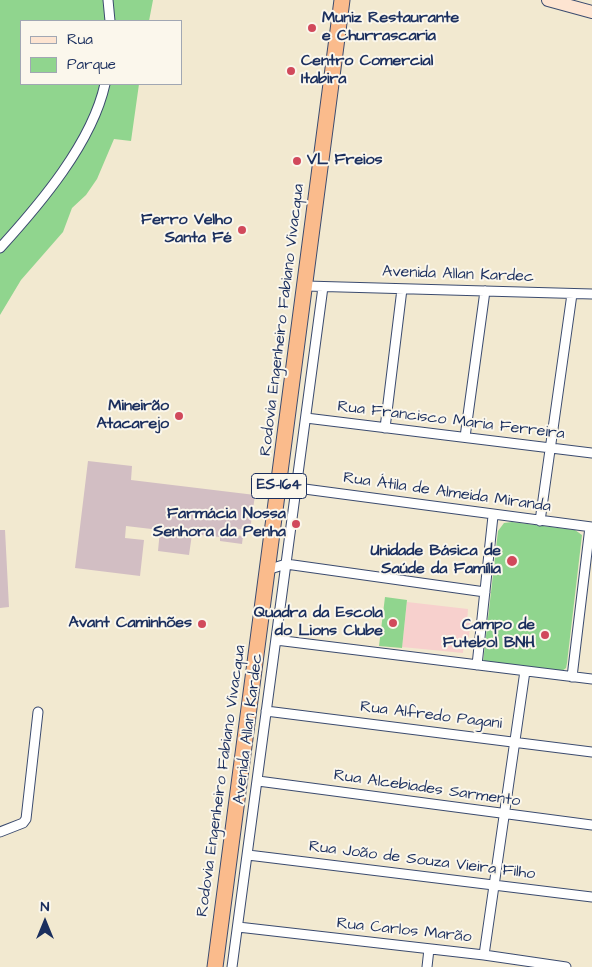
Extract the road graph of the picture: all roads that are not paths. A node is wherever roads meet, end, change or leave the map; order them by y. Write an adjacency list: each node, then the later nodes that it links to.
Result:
1 (108, 0): 5 (street)
2 (548, 0): 4 (main road)
3 (341, 1): 8 (highway, Rodovia Engenheiro Fabiano Vivacqua / ES-164)
4 (592, 12)
5 (110, 20)
6 (105, 85): 7 (street)
7 (0, 248)
8 (306, 286): 9 (street, Avenida Allan Kardec); 24 (highway, Rodovia Engenheiro Fabiano Vivacqua / ES-164)
9 (323, 286): 10 (street, Avenida Allan Kardec); 14 (street, Avenida Allan Kardec)
10 (402, 289): 11 (street, Avenida Allan Kardec); 15 (street)
11 (485, 291): 12 (street, Avenida Allan Kardec); 16 (street)
12 (572, 294): 13 (street, Avenida Allan Kardec); 17 (street)
13 (592, 294)
14 (306, 418): 15 (street, Rua Francisco Maria Ferreira); 19 (street, Avenida Allan Kardec)
15 (385, 428): 16 (street, Rua Francisco Maria Ferreira)
16 (465, 437): 17 (street, Rua Francisco Maria Ferreira)
17 (550, 448): 18 (street, Rua Francisco Maria Ferreira); 21 (street)
18 (592, 453)
19 (297, 488): 20 (street, Rua Átila de Almeida Miranda); 23 (street, Avenida Allan Kardec)
20 (494, 516): 21 (street, Rua Átila de Almeida Miranda); 25 (street)
21 (540, 521): 22 (street, Rua Átila de Almeida Miranda)
22 (591, 527): 26 (street)
23 (286, 564): 24 (street); 25 (street); 28 (street, Avenida Allan Kardec)
24 (267, 570): 47 (highway, Rodovia Engenheiro Fabiano Vivacqua / ES-164)
25 (485, 592): 29 (street)
26 (582, 601): 27 (street); 31 (street)
27 (592, 603)
28 (276, 640): 29 (street); 33 (street, Avenida Allan Kardec)
29 (477, 665): 30 (street)
30 (525, 671): 31 (street); 35 (street)
31 (572, 677): 32 (street)
32 (592, 679)
33 (266, 711): 35 (street, Rua Alfredo Pagani); 37 (street, Avenida Allan Kardec)
34 (38, 712): 40 (street)
35 (515, 742): 36 (street, Rua Alfredo Pagani); 38 (street)
36 (592, 752)
37 (258, 781): 38 (street, Rua Alcebiades Sarmento); 41 (street, Avenida Allan Kardec)
38 (504, 814): 39 (street, Rua Alcebiades Sarmento); 42 (street)
39 (592, 825)
40 (0, 832)
41 (248, 855): 42 (street, Rua João de Souza Vieira Filho); 44 (street, Avenida Allan Kardec)
42 (494, 884): 43 (street, Rua João de Souza Vieira Filho); 46 (street)
43 (592, 897)
44 (238, 927): 45 (street, Rua Carlos Marão); 48 (street, Avenida Allan Kardec)
45 (429, 949): 46 (street, Rua Carlos Marão); 49 (street)
46 (484, 955): 50 (street, Rua Carlos Marão)
47 (215, 967)
48 (232, 967)
49 (427, 967)
50 (566, 967)

